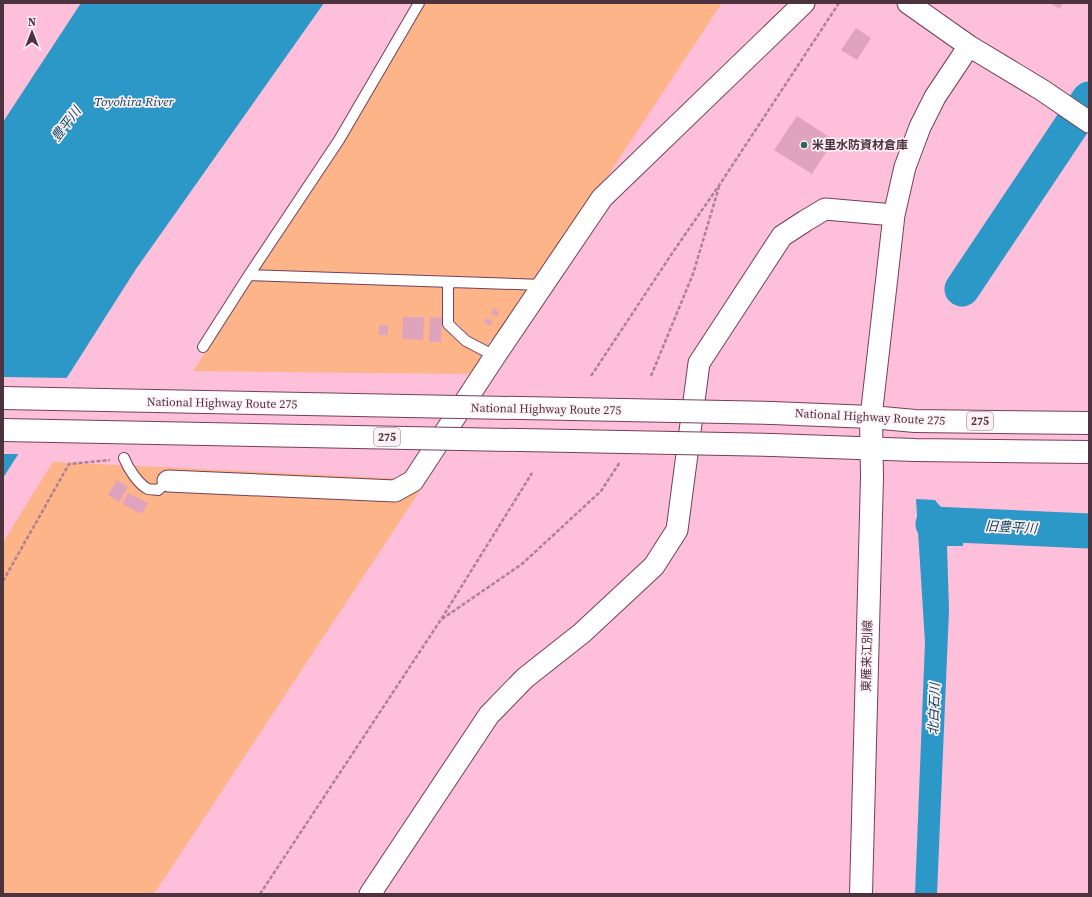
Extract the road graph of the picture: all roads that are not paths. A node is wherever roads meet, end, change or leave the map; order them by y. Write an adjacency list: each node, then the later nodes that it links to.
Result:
1 (419, 3): 7 (lane)
2 (804, 3): 9 (street)
3 (908, 3): 4 (street)
4 (969, 46): 5 (street); 6 (street)
5 (1089, 122)
6 (894, 215): 13 (street); 20 (street)
7 (249, 275): 8 (lane); 10 (lane)
8 (448, 282): 9 (lane); 11 (lane)
9 (543, 285): 11 (street)
10 (203, 347)
11 (495, 356): 19 (street)
12 (3, 398): 13 (main road, National Highway Route 275 / 275, bridge)
13 (871, 417): 14 (main road, National Highway Route 275 / 275); 16 (main road, 東雁来江別線)
14 (1089, 423)
15 (3, 430): 16 (main road, 275, bridge)
16 (871, 448): 17 (main road, 275); 21 (main road, 東雁来江別線)
17 (1089, 452)
18 (124, 458): 19 (lane)
19 (168, 481)
20 (370, 894)
21 (861, 894)

